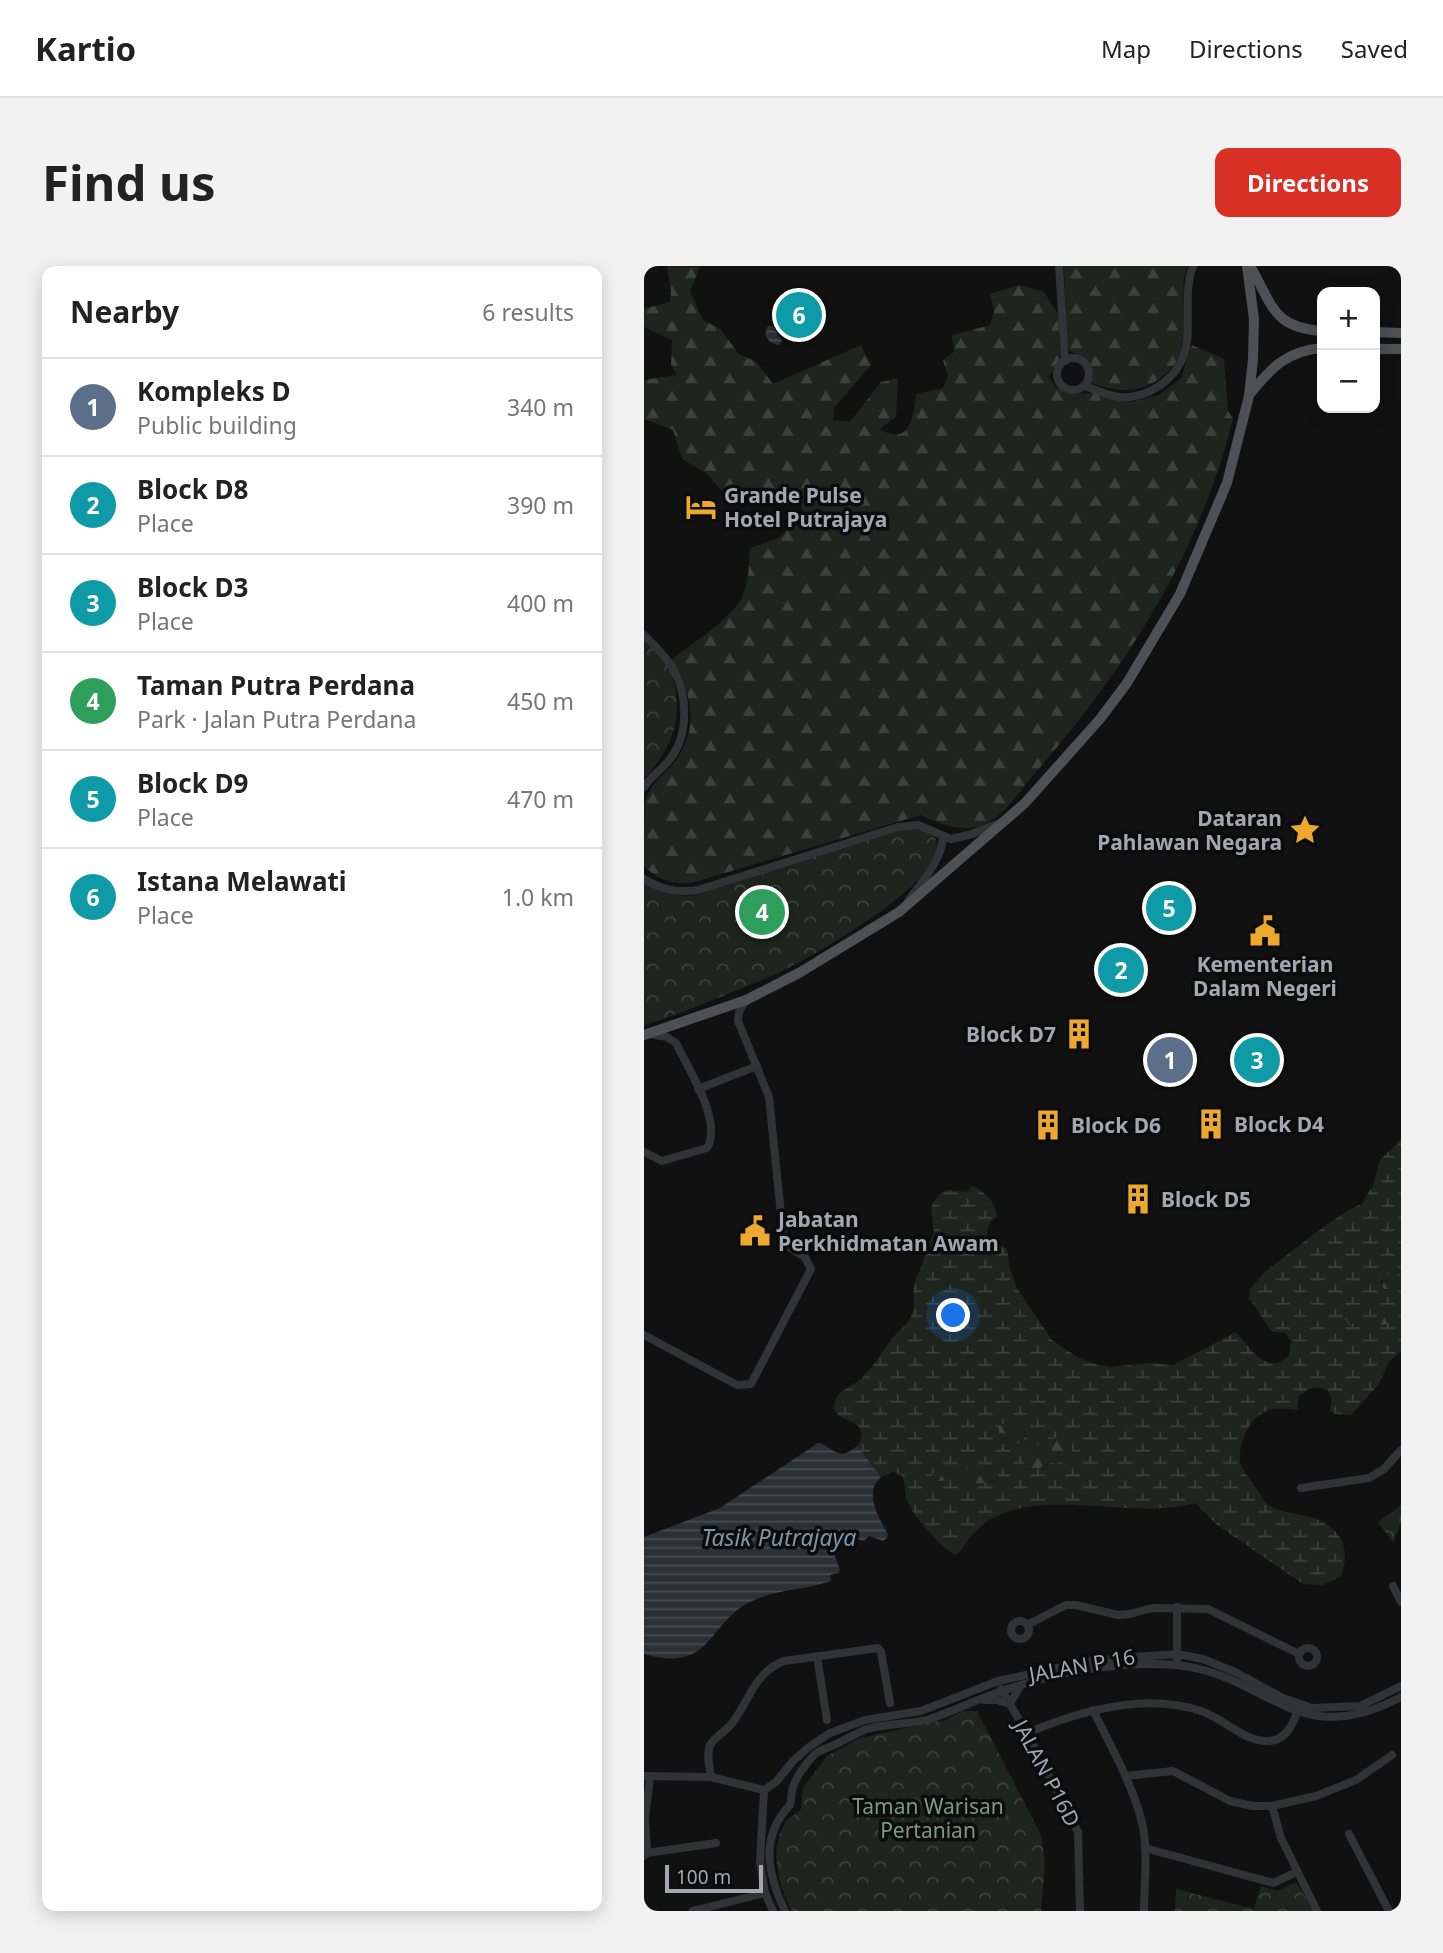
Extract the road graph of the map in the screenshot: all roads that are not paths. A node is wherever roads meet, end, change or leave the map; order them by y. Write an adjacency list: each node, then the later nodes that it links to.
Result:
1 (1059, 266): 10 (street)
2 (1193, 266): 11 (street)
3 (1248, 266): 4 (main road); 12 (main road)
4 (1317, 330)
5 (1380, 332): 6 (main road)
6 (1401, 333)
7 (1317, 348): 12 (main road)
8 (1380, 349): 9 (main road)
9 (1401, 349)
10 (1065, 360): 11 (street); 11 (street)
11 (1084, 386)
12 (1249, 396): 15 (main road)
13 (644, 635): 14 (street)
14 (644, 787)
15 (1003, 822): 16 (street); 18 (main road)
16 (943, 837): 17 (street); 18 (street)
17 (644, 879)
18 (899, 912): 19 (main road)
19 (746, 1000): 20 (main road); 21 (street)
20 (646, 1034): 22 (street)
21 (757, 1066): 22 (street); 24 (street)
22 (698, 1089): 23 (street)
23 (644, 1152)
24 (644, 1335)
25 (1401, 1450): 26 (street)
26 (1301, 1488)
27 (1393, 1586): 28 (street)
28 (1401, 1602)
29 (1177, 1607): 30 (street); 31 (street); 32 (street)
30 (1027, 1625)
31 (1177, 1654): 34 (street); 35 (street, JALAN P 16); 39 (street, JALAN P 16)
32 (1299, 1654)
33 (817, 1656): 42 (street); 48 (street); 53 (street)
34 (1177, 1665): 36 (street, JALAN P 16); 47 (street, JALAN P 16)
35 (998, 1681): 38 (street, JALAN P16D); 54 (street, JALAN P 16)
36 (1020, 1686): 38 (street, JALAN P 16); 43 (street)
37 (1401, 1686): 39 (street, JALAN P 16)
38 (1002, 1691): 41 (street, JALAN P 16); 43 (street, JALAN P16D)
39 (1386, 1694): 40 (street)
40 (1401, 1695): 44 (street, JALAN P 16)
41 (978, 1700): 43 (street); 56 (street, JALAN P 16)
42 (890, 1703)
43 (1010, 1704): 49 (street, JALAN P16D)
44 (1385, 1706): 45 (street); 47 (street, JALAN P 16)
45 (1401, 1707)
46 (1093, 1710): 47 (street); 49 (street); 52 (street)
47 (1297, 1712)
48 (827, 1720)
49 (1027, 1733): 71 (street, JALAN P16D)
50 (1392, 1755): 58 (street)
51 (647, 1776): 53 (street); 60 (street)
52 (1126, 1776): 58 (street); 63 (street)
53 (711, 1777): 55 (street)
54 (776, 1782): 55 (street, JALAN P 16); 56 (street)
55 (764, 1790): 57 (street)
56 (791, 1791): 59 (street, JALAN P 16)
57 (764, 1802): 59 (street); 66 (street)
58 (1272, 1806): 65 (street)
59 (783, 1811): 70 (street, JALAN P 16)
60 (645, 1818): 64 (street)
61 (1349, 1834): 74 (street)
62 (716, 1843): 64 (street)
63 (1145, 1848): 65 (street); 72 (street)
64 (645, 1855)
65 (1297, 1872): 73 (street)
66 (765, 1893): 68 (street); 69 (street)
67 (1401, 1906): 74 (street)
68 (693, 1911)
69 (773, 1911)
70 (785, 1911)
71 (1080, 1911)
72 (1144, 1911)
73 (1317, 1911)
74 (1389, 1911)

